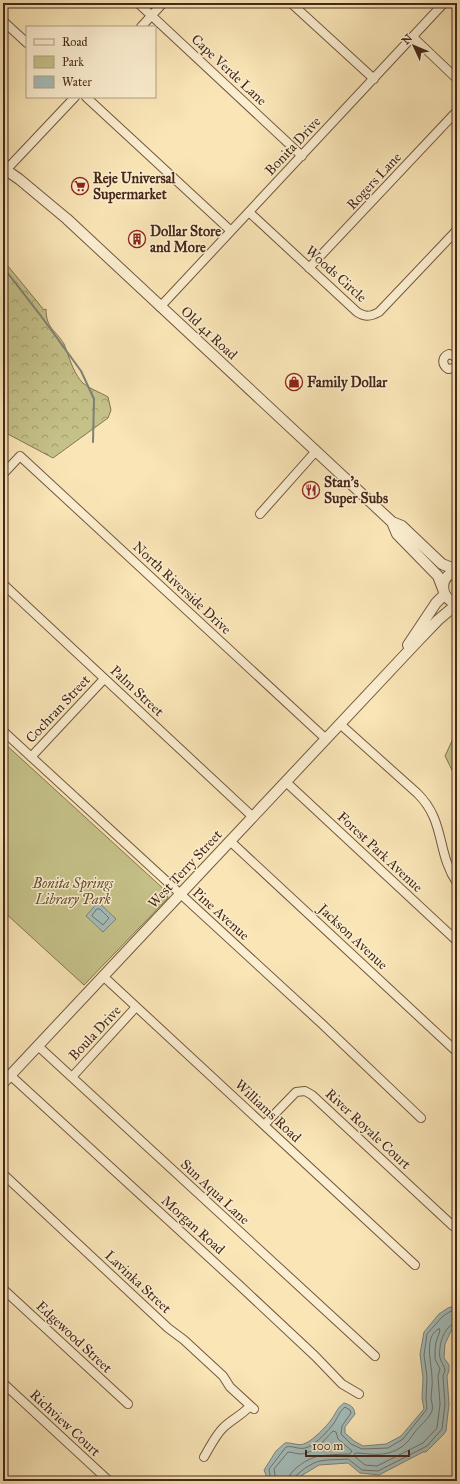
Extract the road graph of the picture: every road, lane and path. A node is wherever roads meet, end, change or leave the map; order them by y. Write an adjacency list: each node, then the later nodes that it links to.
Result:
1 (138, 3): 5 (street, Cape Verde Lane)
2 (163, 3): 5 (street)
3 (291, 3): 10 (street)
4 (443, 3): 8 (street, Bonita Drive)
5 (151, 16): 7 (street); 15 (street, Cape Verde Lane)
6 (3, 21): 9 (street)
7 (142, 26)
8 (413, 37): 10 (street, Bonita Drive); 11 (street)
9 (26, 42)
10 (374, 79): 15 (street, Bonita Drive)
11 (457, 79)
12 (74, 98): 16 (street)
13 (87, 98): 19 (street)
14 (457, 111): 20 (street, Rogers Lane)
15 (302, 156): 17 (street, Bonita Drive)
16 (5, 169): 21 (street, Old 41 Road)
17 (249, 212): 19 (street, Bonita Drive); 20 (street, Woods Circle)
18 (457, 230): 20 (street, Woods Circle)
19 (231, 231): 21 (street, Bonita Drive)
20 (309, 268)
21 (160, 307): 24 (street, Old 41 Road)
22 (457, 360): 23 (street)
23 (457, 364)
24 (316, 451): 26 (street); 27 (street, Old 41 Road)
25 (3, 474): 36 (street, North Riverside Drive)
26 (260, 514)
27 (392, 522): 28 (street, Old 41 Road); 30 (street, Old 41 Road)
28 (457, 571): 30 (street, West Terry Street)
29 (3, 584): 33 (street, Palm Street)
30 (444, 592): 31 (street); 32 (street, West Terry Street)
31 (457, 604): 32 (street, West Terry Street)
32 (388, 673): 34 (street, West Terry Street)
33 (104, 679): 37 (street, Cochran Street); 39 (street, Palm Street)
34 (340, 724): 36 (street, West Terry Street); 41 (street)
35 (3, 731): 37 (street, Pine Avenue)
36 (326, 739): 38 (street, West Terry Street)
37 (31, 757): 42 (street, Pine Avenue)
38 (286, 782): 39 (street, West Terry Street); 43 (street, Forest Park Avenue)
39 (252, 817): 40 (street, West Terry Street)
40 (230, 841): 42 (street, West Terry Street); 47 (street, Jackson Avenue)
41 (457, 883)
42 (180, 894): 44 (street, West Terry Street); 51 (street, Pine Avenue)
43 (457, 941)
44 (103, 976): 45 (street, Williams Road); 46 (street, West Terry Street)
45 (136, 1007): 49 (street, Boula Drive); 52 (street, Williams Road)
46 (38, 1046): 48 (street, West Terry Street); 49 (street, Sun Aqua Lane)
47 (457, 1052)
48 (10, 1075): 50 (street, West Terry Street); 59 (street, Morgan Road)
49 (72, 1077): 57 (street, Sun Aqua Lane)
50 (3, 1083)
51 (422, 1118)
52 (264, 1125): 54 (street, River Royale Court); 55 (street, Williams Road)
53 (3, 1174): 61 (street, Lavinka Street)
54 (453, 1226)
55 (415, 1265)
56 (3, 1289): 60 (street, Edgewood Street)
57 (375, 1356)
58 (3, 1383): 62 (street, Richview Court)
59 (359, 1394)
60 (128, 1404)
61 (204, 1457)
62 (109, 1481)

